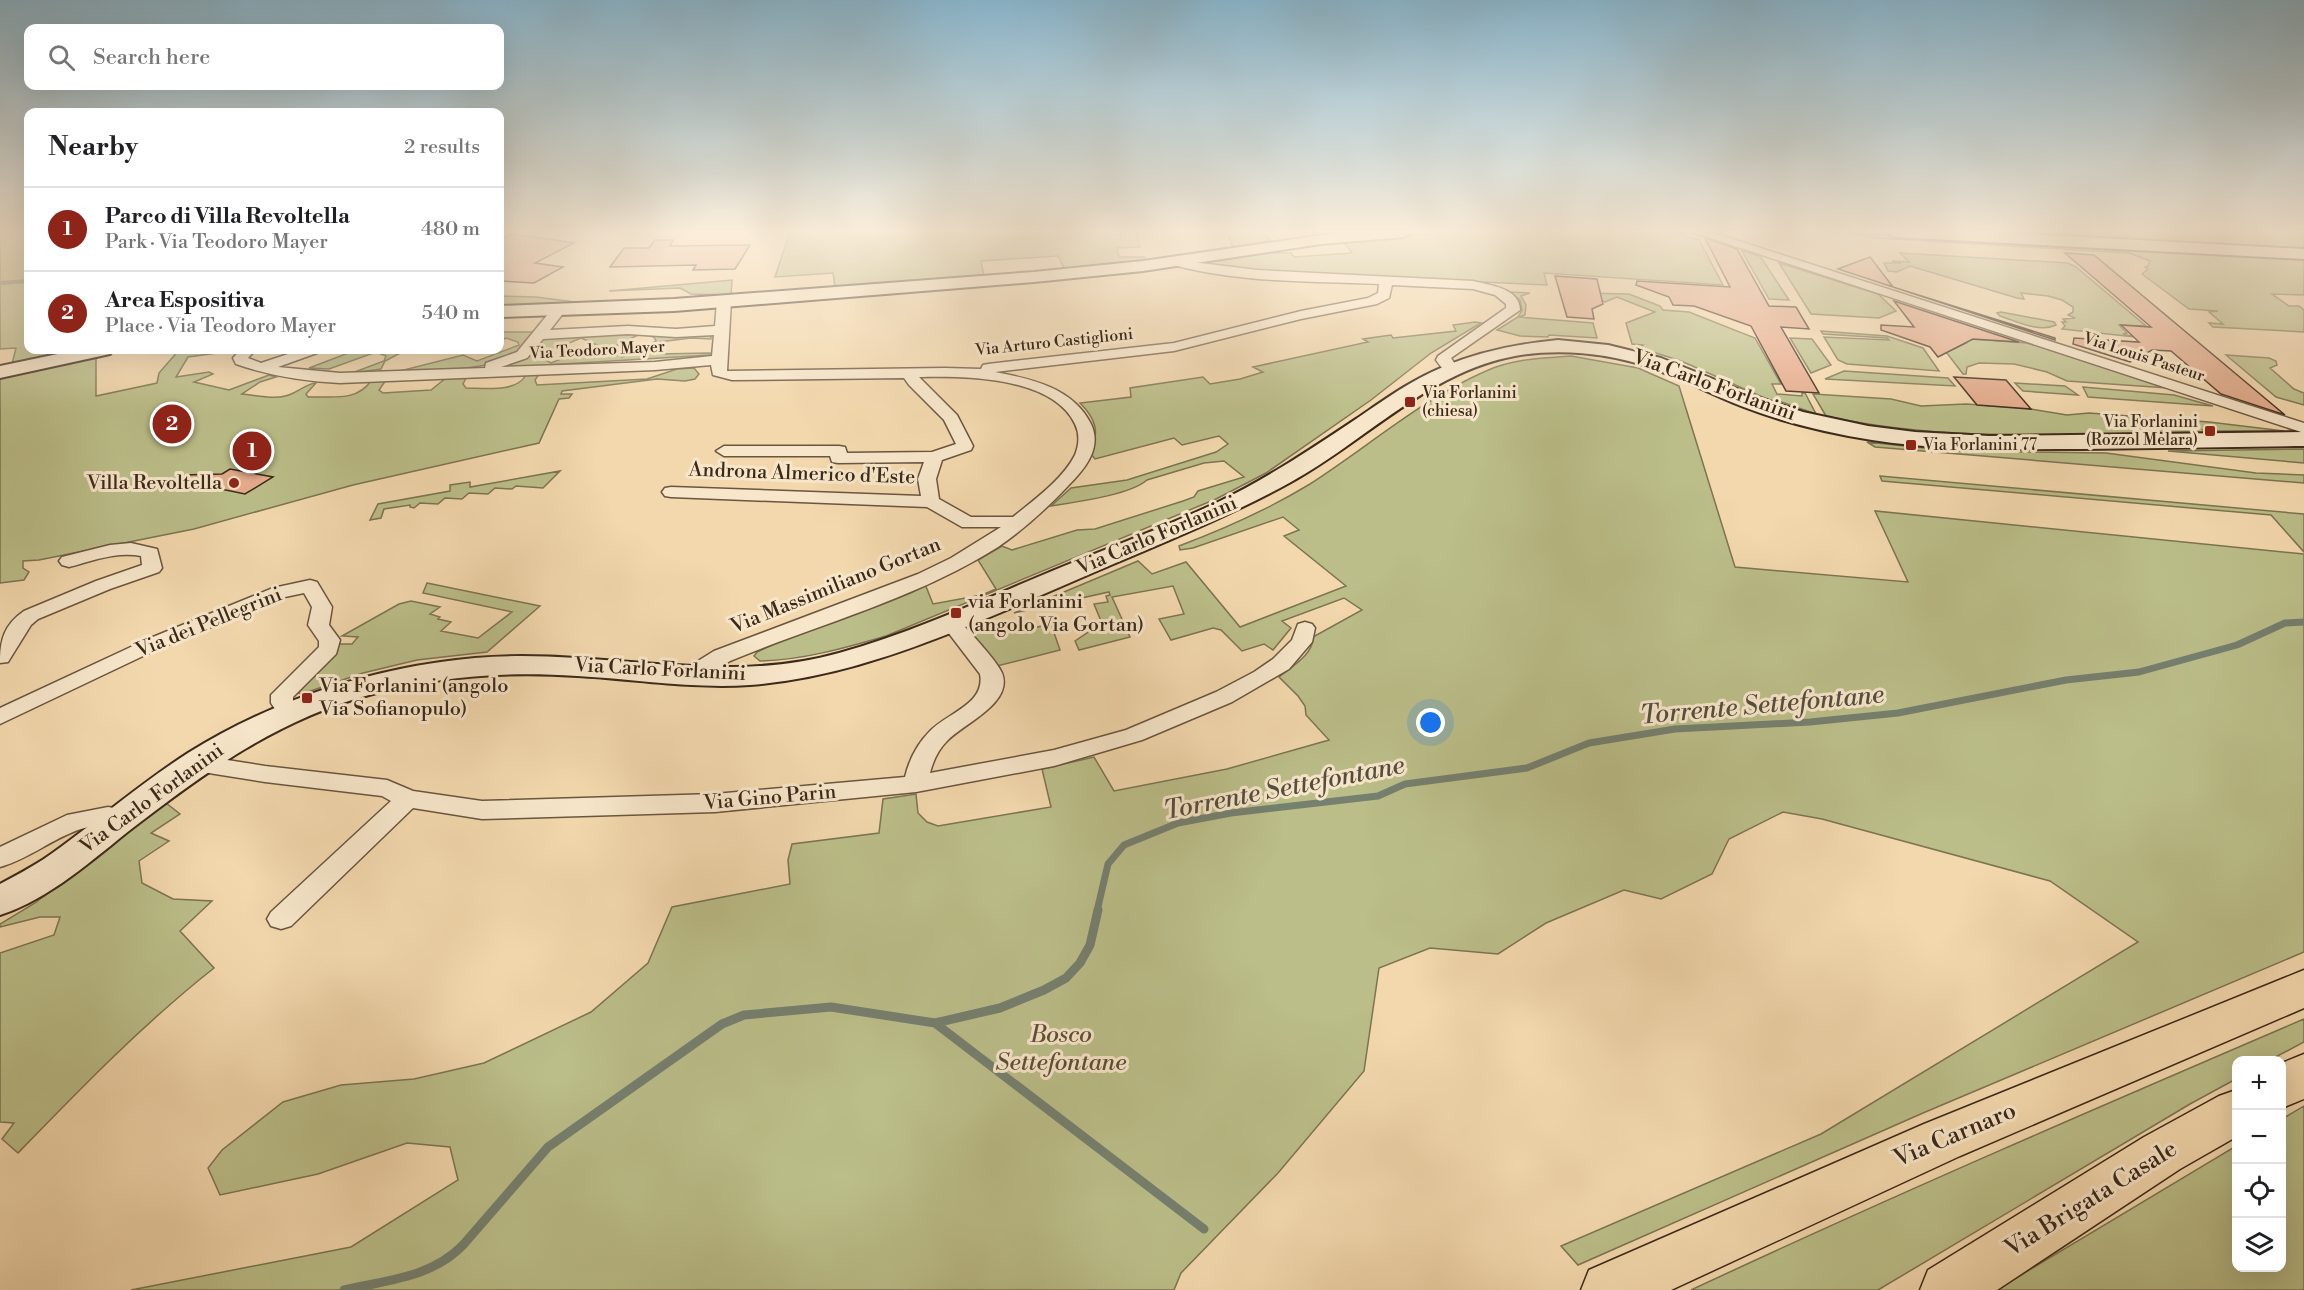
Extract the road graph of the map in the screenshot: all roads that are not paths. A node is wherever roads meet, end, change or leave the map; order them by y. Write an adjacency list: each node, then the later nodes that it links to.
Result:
1 (838, 292): 5 (main road)
2 (1384, 292): 16 (street, Via Arturo Castiglioni)
3 (1500, 292): 15 (street)
4 (1884, 292): 20 (street, Via Louis Pasteur)
5 (724, 301): 6 (main road); 8 (street)
6 (558, 311): 7 (main road); 9 (street)
7 (504, 312)
8 (722, 330): 9 (street); 13 (street)
9 (538, 335): 18 (street)
10 (84, 354): 17 (main road)
11 (244, 354): 14 (street)
12 (301, 354): 14 (street)
13 (718, 366): 18 (street, Via Teodoro Mayer); 19 (street, Via Massimiliano Gortan)
14 (260, 369): 18 (street, Via Teodoro Mayer)
15 (1452, 370): 21 (main road, Via Carlo Forlanini); 28 (main road, Via Carlo Forlanini)
16 (958, 371): 19 (street, Via Massimiliano Gortan); 26 (street, Via Massimiliano Gortan)
17 (0, 372)
18 (461, 373)
19 (909, 373): 23 (street)
20 (2304, 428)
21 (2304, 439)
22 (724, 450): 23 (street)
23 (934, 457): 25 (street)
24 (671, 492): 25 (street, Androna Almerico d'Este)
25 (931, 502): 26 (street)
26 (1017, 523): 31 (street, Via Massimiliano Gortan)
27 (69, 561): 30 (street)
28 (951, 622): 31 (main road, Via Carlo Forlanini); 35 (street)
29 (1305, 628): 35 (street, Via Gino Parin)
30 (0, 657)
31 (698, 676): 32 (main road, Via Carlo Forlanini)
32 (289, 713): 33 (street, Via dei Pellegrini); 34 (main road, Via Carlo Forlanini)
33 (0, 717)
34 (196, 763): 36 (street, Via Gino Parin); 37 (main road, Via Carlo Forlanini)
35 (916, 784): 36 (street, Via Gino Parin)
36 (408, 799): 40 (street)
37 (124, 817): 38 (street); 39 (main road, Via Carlo Forlanini)
38 (0, 858)
39 (0, 901)
40 (280, 919)
41 (2304, 988): 45 (main road, Via Carnaro)
42 (2304, 1075): 43 (main road)
43 (2286, 1085)
44 (2232, 1114): 46 (main road, Via Brigata Casale)
45 (1609, 1290)
46 (1948, 1290)

